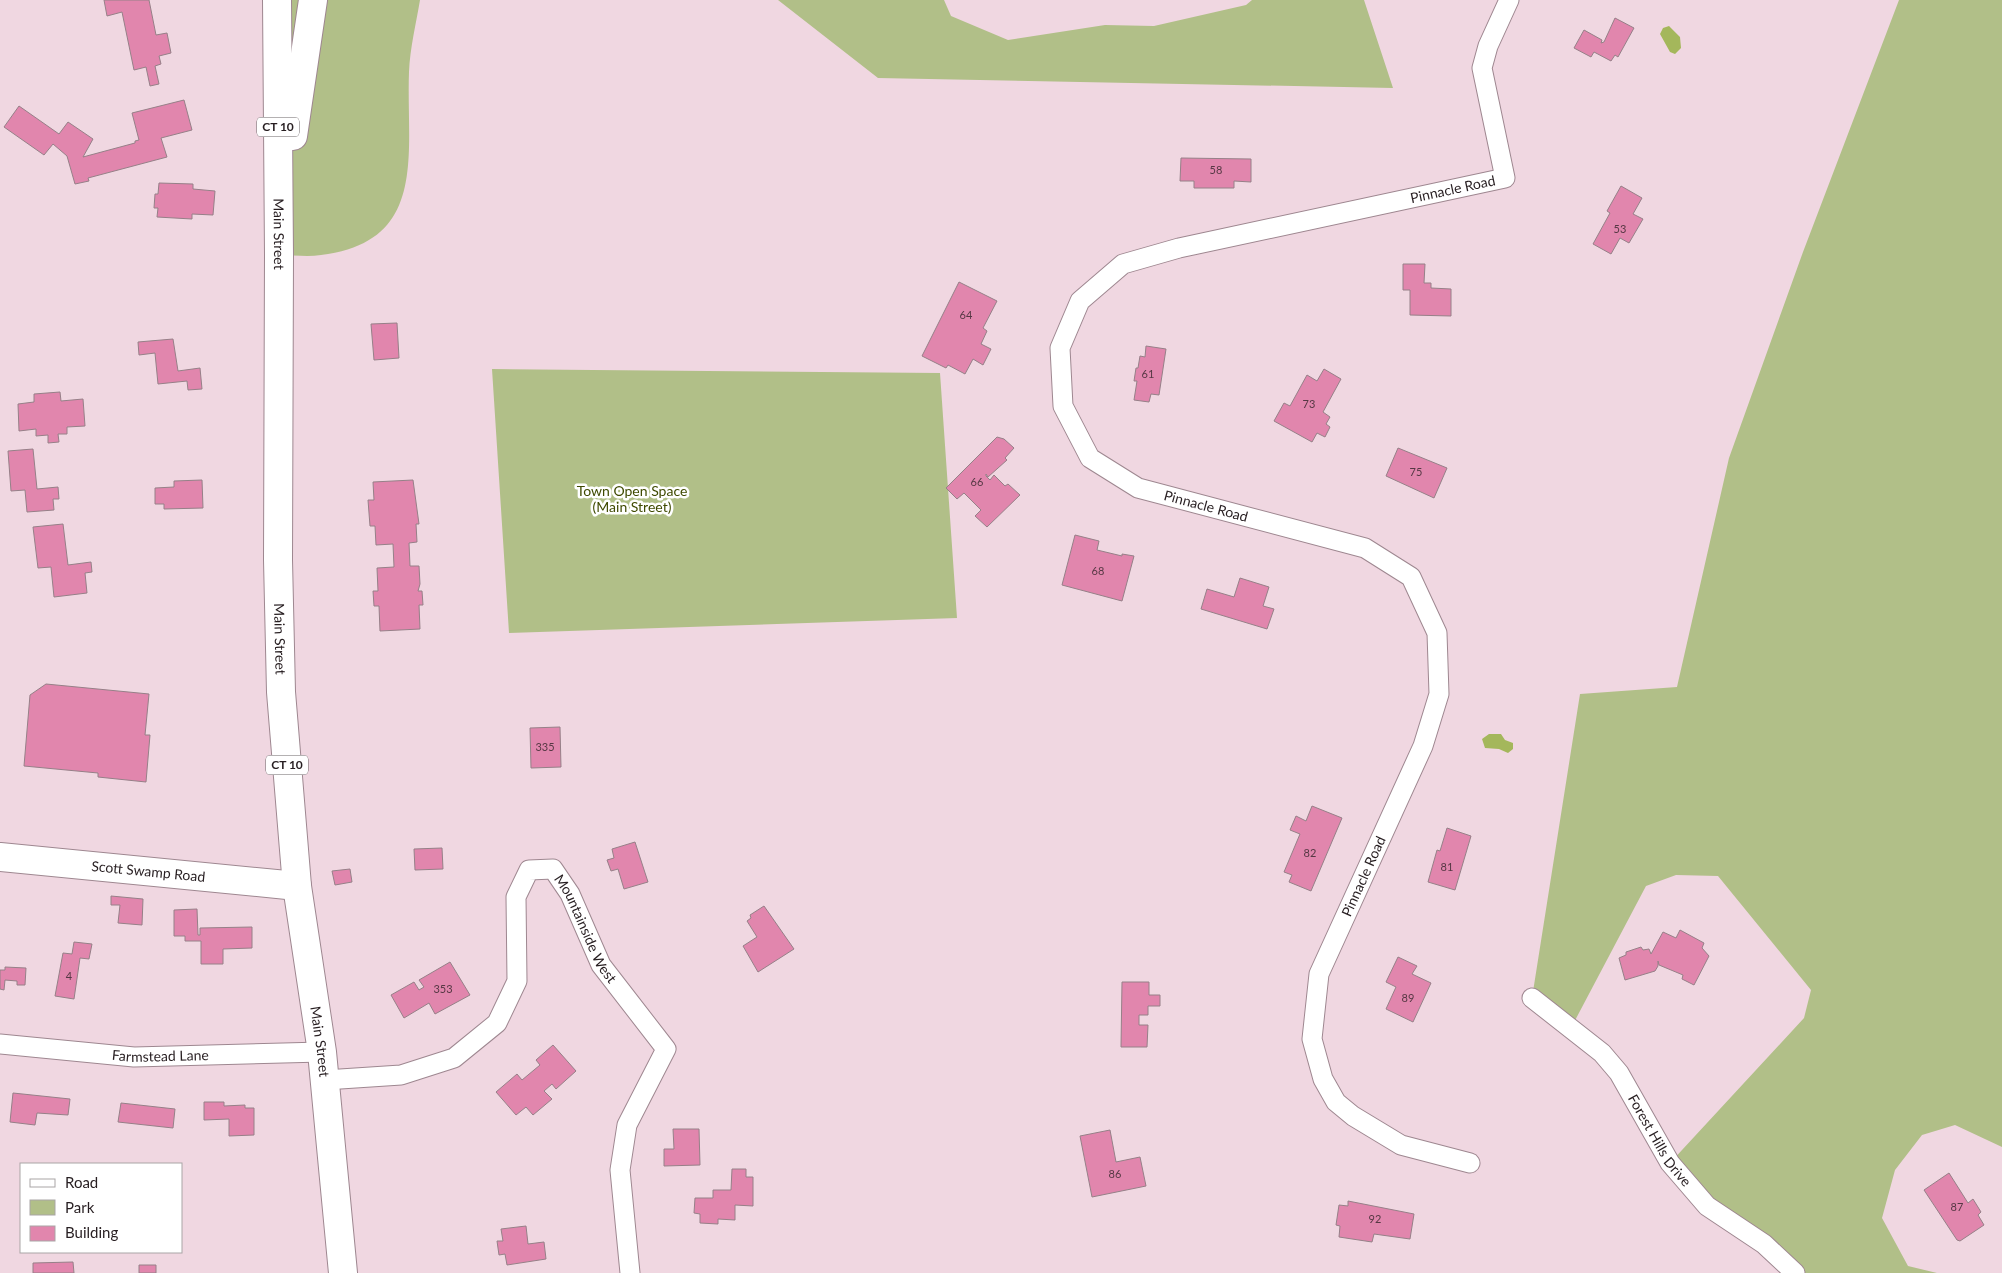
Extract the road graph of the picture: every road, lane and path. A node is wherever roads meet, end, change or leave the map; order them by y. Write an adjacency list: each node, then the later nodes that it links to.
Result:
1 (277, 0): 4 (main road, Main Street / CT 10)
2 (313, 0): 4 (main road)
3 (1509, 0): 11 (street, Pinnacle Road)
4 (279, 254): 6 (main road, Main Street / CT 10)
5 (0, 857): 6 (main road, Scott Swamp Road)
6 (297, 886): 9 (main road, Main Street / CT 10)
7 (1532, 998): 14 (street, Forest Hills Drive)
8 (0, 1044): 9 (street, Farmstead Lane)
9 (322, 1052): 10 (main road, Main Street / CT 10)
10 (324, 1080): 12 (main road, Main Street / CT 10); 13 (street, Mountainside West)
11 (1470, 1163)
12 (343, 1273)
13 (630, 1273)
14 (1795, 1273)

